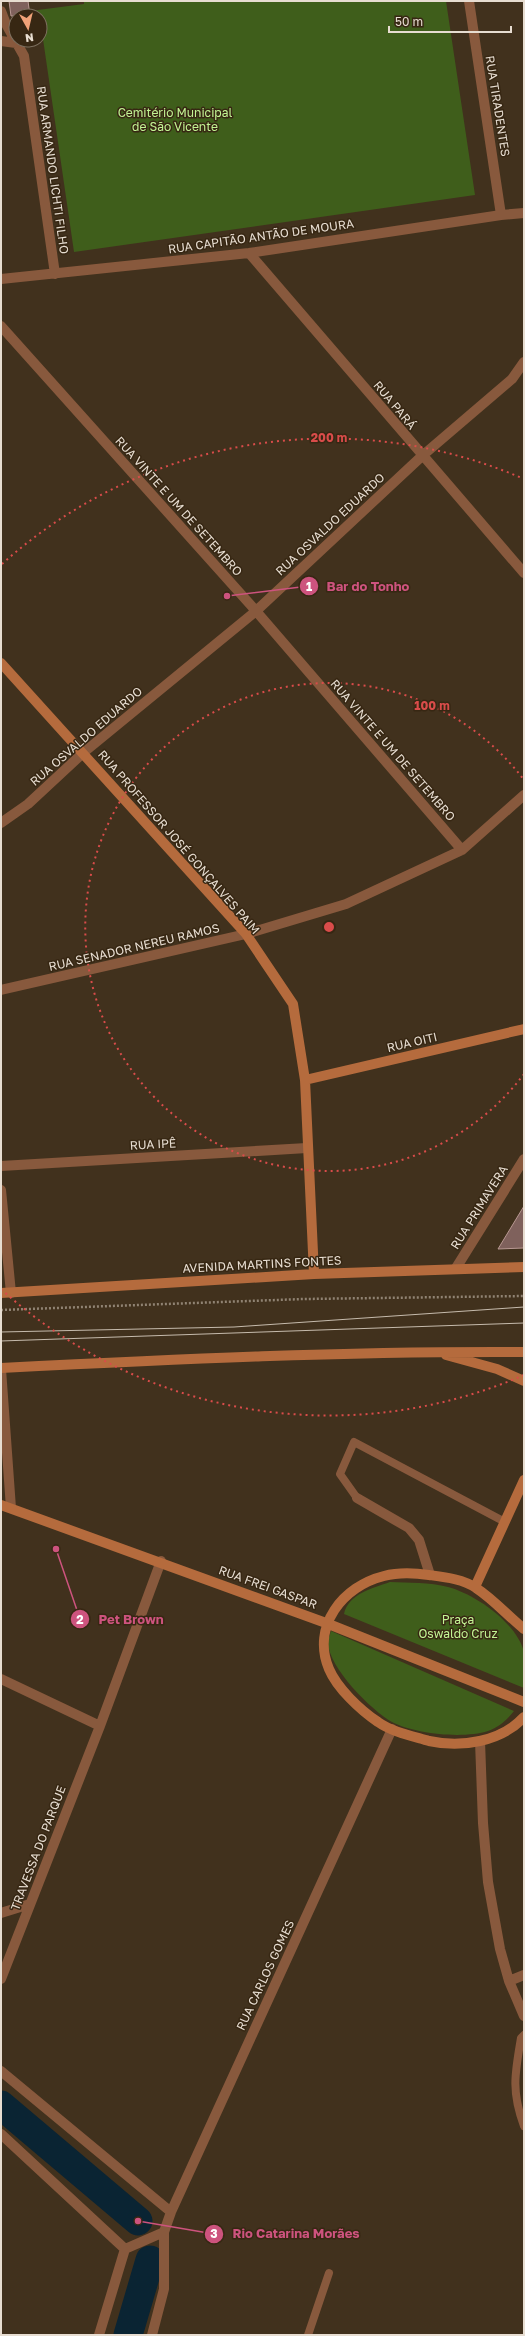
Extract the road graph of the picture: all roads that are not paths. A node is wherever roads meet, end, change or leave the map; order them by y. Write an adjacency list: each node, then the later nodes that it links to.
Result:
1 (469, 1): 6 (street, RUA TIRADENTES)
2 (1, 11): 3 (street, RUA ARMANDO LICHTI FILHO)
3 (8, 26)
4 (19, 48): 8 (street, RUA ARMANDO LICHTI FILHO)
5 (524, 214): 6 (street, RUA CAPITÃO ANTÃO DE MOURA)
6 (501, 215): 7 (street, RUA CAPITÃO ANTÃO DE MOURA)
7 (248, 253): 8 (street, RUA CAPITÃO ANTÃO DE MOURA); 12 (street, RUA PARÁ)
8 (55, 274): 9 (street, RUA CAPITÃO ANTÃO DE MOURA)
9 (1, 279)
10 (1, 326): 14 (street, RUA VINTE E UM DE SETEMBRO)
11 (524, 362): 12 (street, RUA OSVALDO EDUARDO)
12 (422, 456): 13 (street, RUA PARÁ); 14 (street, RUA OSVALDO EDUARDO)
13 (524, 573)
14 (256, 611): 16 (street, RUA OSVALDO EDUARDO); 19 (street, RUA VINTE E UM DE SETEMBRO)
15 (1, 663): 16 (street, RUA PROFESSOR JOSÉ GONÇALVES PAIM)
16 (83, 753): 18 (street, RUA OSVALDO EDUARDO); 20 (street, RUA PROFESSOR JOSÉ GONÇALVES PAIM)
17 (524, 796): 19 (street, RUA SENADOR NEREU RAMOS)
18 (1, 823)
19 (462, 850): 20 (street, RUA SENADOR NEREU RAMOS)
20 (246, 934): 21 (street, RUA SENADOR NEREU RAMOS); 23 (street, RUA PROFESSOR JOSÉ GONÇALVES PAIM)
21 (1, 990)
22 (524, 1029): 23 (street, RUA OITI)
23 (305, 1080): 24 (street, RUA PROFESSOR JOSÉ GONÇALVES PAIM)
24 (308, 1148): 26 (street, RUA IPÊ); 30 (street, RUA PROFESSOR JOSÉ GONÇALVES PAIM)
25 (524, 1159): 29 (street, RUA PRIMAVERA)
26 (1, 1166)
27 (1, 1190): 31 (street)
28 (524, 1267): 29 (street, AVENIDA MARTINS FONTES)
29 (456, 1268): 30 (street, AVENIDA MARTINS FONTES)
30 (314, 1274): 31 (street, AVENIDA MARTINS FONTES)
31 (6, 1293)
32 (433, 1351): 33 (street); 34 (street); 35 (street)
33 (524, 1352)
34 (1, 1369): 39 (street)
35 (524, 1381)
36 (524, 1480): 40 (street)
37 (357, 1498): 40 (lane); 42 (street)
38 (1, 1504): 39 (street, RUA FREI GASPAR)
39 (11, 1508): 41 (street, RUA FREI GASPAR)
40 (505, 1522): 43 (street)
41 (161, 1561): 44 (street, RUA FREI GASPAR); 49 (street, TRAVESSA DO PARQUE)
42 (430, 1575): 43 (street); 44 (street)
43 (475, 1587): 45 (street)
44 (326, 1623): 47 (street, RUA FREI GASPAR); 50 (street)
45 (524, 1629)
46 (1, 1679): 49 (street)
47 (524, 1702)
48 (524, 1717): 51 (street)
49 (100, 1726): 52 (street, TRAVESSA DO PARQUE)
50 (392, 1728): 51 (street); 62 (street, RUA CARLOS GOMES)
51 (480, 1741): 56 (street)
52 (30, 1904): 53 (street); 55 (street, TRAVESSA DO PARQUE)
53 (1, 1914)
54 (524, 1975): 56 (street)
55 (1, 1979)
56 (509, 1982): 57 (street)
57 (524, 2016)
58 (524, 2035): 60 (lane)
59 (1, 2071): 62 (street)
60 (524, 2126)
61 (1, 2134): 64 (street)
62 (171, 2212): 63 (street, RUA CARLOS GOMES)
63 (164, 2232): 64 (street); 67 (street, RUA CARLOS GOMES)
64 (128, 2247): 66 (street)
65 (329, 2273): 68 (lane)
66 (99, 2335)
67 (152, 2335)
68 (308, 2335)

